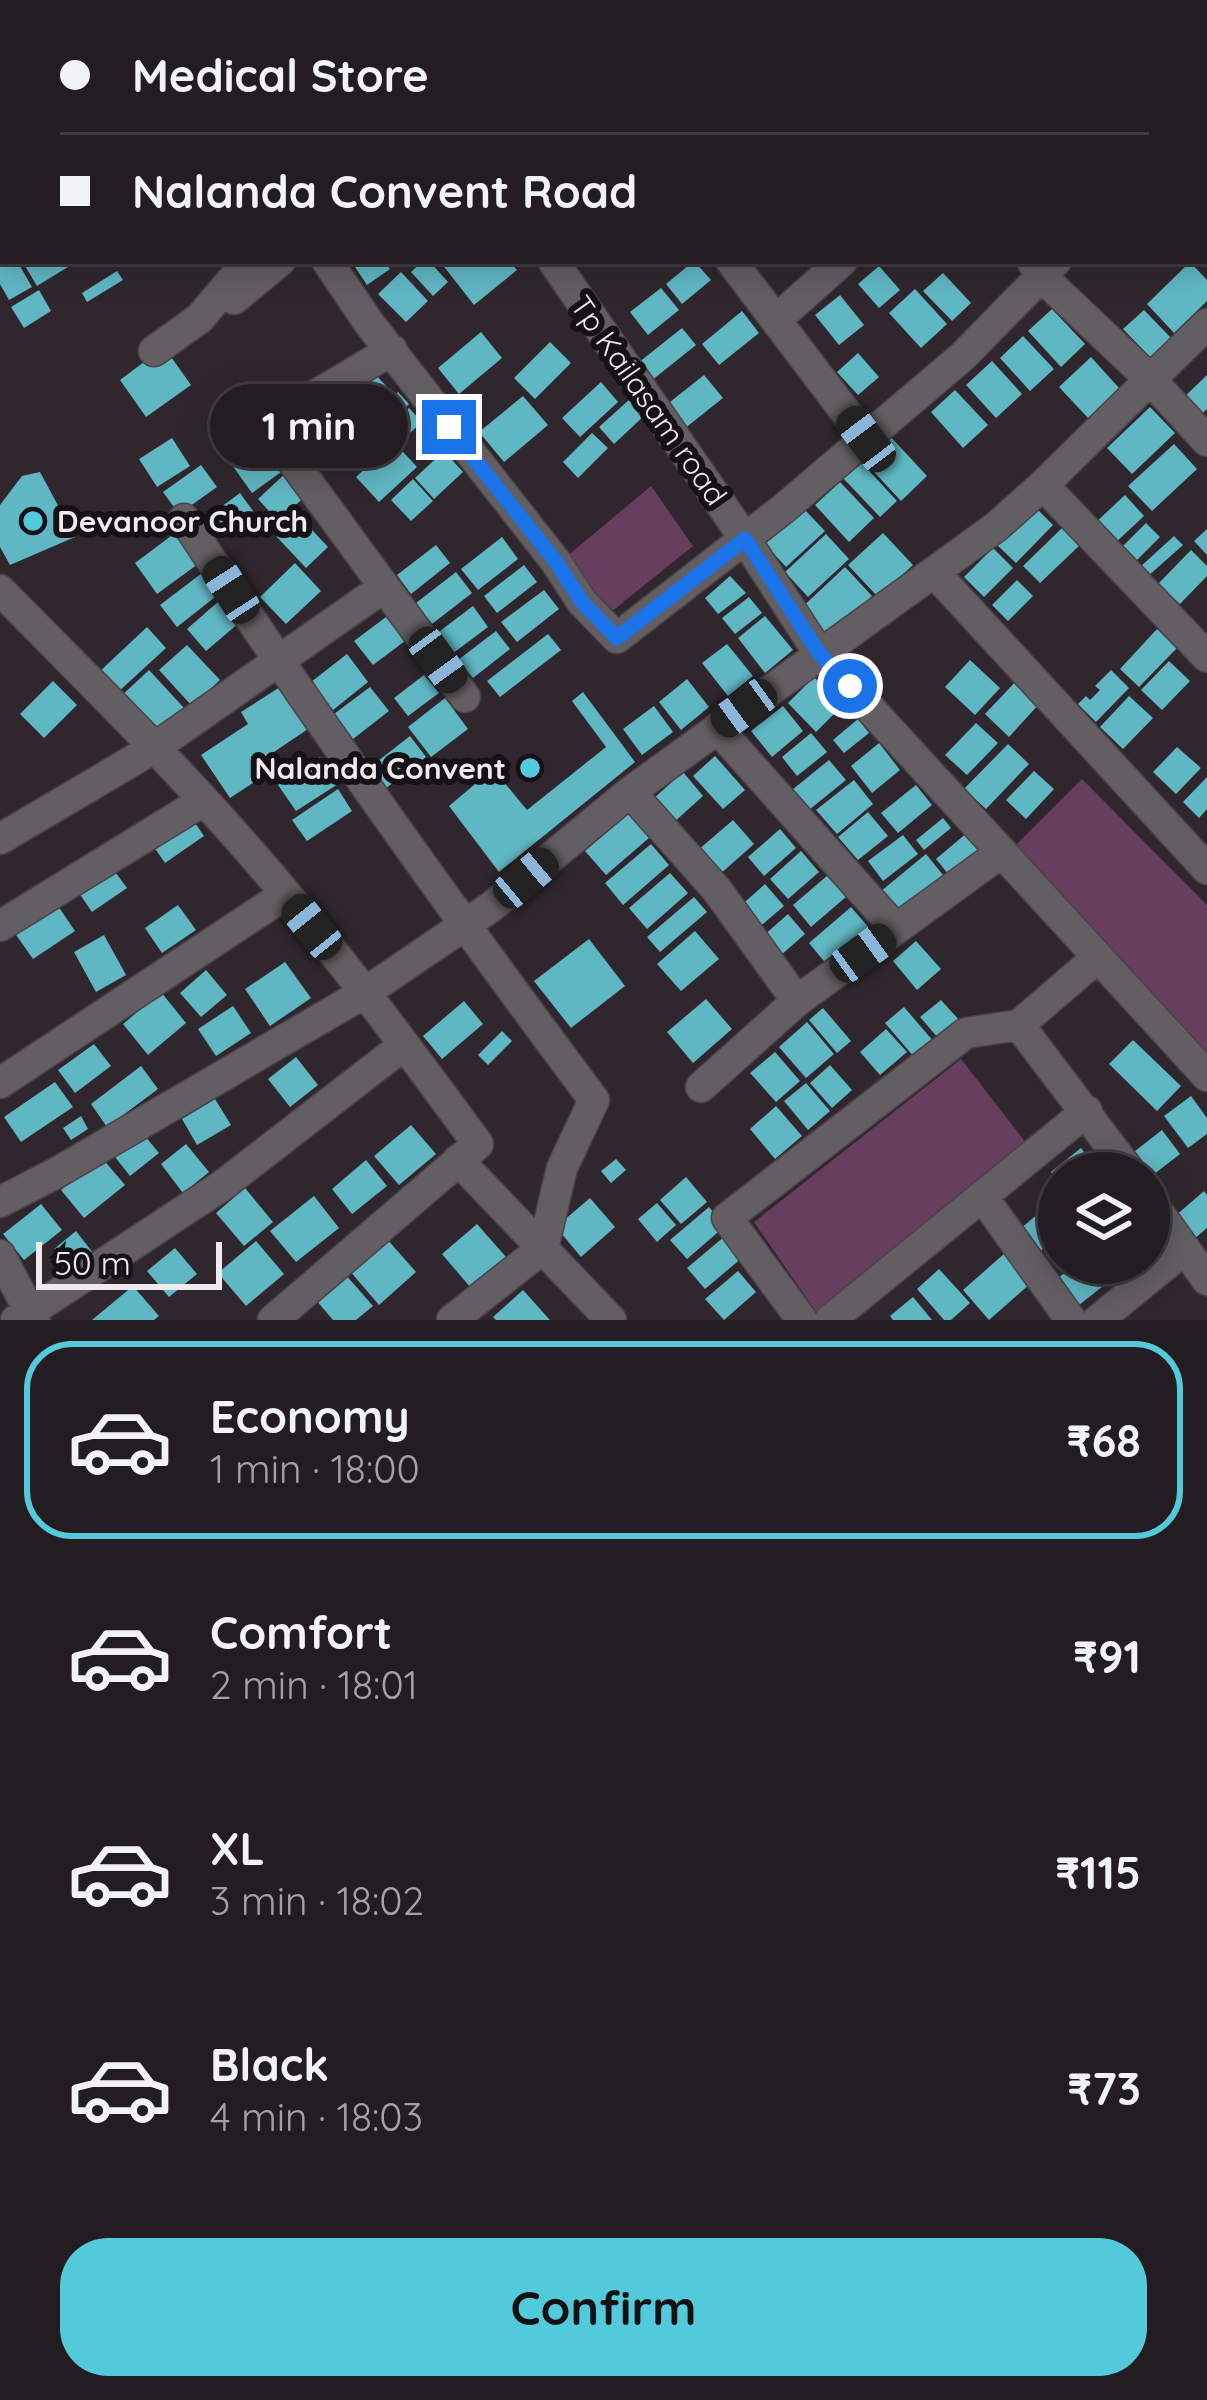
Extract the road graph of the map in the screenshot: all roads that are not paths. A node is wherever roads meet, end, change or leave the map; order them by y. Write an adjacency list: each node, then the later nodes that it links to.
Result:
1 (245, 264): 11 (street)
2 (276, 264): 8 (street)
3 (329, 264): 12 (street)
4 (555, 264): 18 (street, Tp Kailasam road)
5 (733, 264): 9 (street)
6 (839, 264): 9 (street)
7 (1043, 266): 13 (street); 14 (street)
8 (211, 318)
9 (776, 320): 14 (street)
10 (1207, 324): 13 (street)
11 (154, 350)
12 (392, 350): 18 (street); 20 (street)
13 (1150, 380): 15 (street); 16 (street)
14 (866, 439): 18 (street)
15 (1207, 441)
16 (1043, 485): 19 (street); 23 (street)
17 (184, 519): 24 (street)
18 (745, 539): 22 (street, Tp Kailasam road)
19 (934, 572): 22 (street); 32 (street)
20 (384, 587): 24 (street); 25 (street)
21 (0, 590): 27 (street)
22 (819, 653): 26 (street); 31 (street, Tp Kailasam road)
23 (1207, 657)
24 (278, 662): 27 (street); 35 (street)
25 (465, 697)
26 (716, 728): 28 (street); 36 (street)
27 (154, 748): 29 (street); 30 (street)
28 (630, 792): 35 (street); 39 (street)
29 (202, 801): 33 (street); 34 (street)
30 (0, 839)
31 (1002, 852): 36 (street); 37 (street, Tp Kailasam road)
32 (1207, 869)
33 (286, 894): 38 (street); 43 (street)
34 (0, 926)
35 (464, 926): 38 (street); 51 (street)
36 (896, 929): 39 (street)
37 (1098, 957): 40 (street); 42 (street, Tp Kailasam road)
38 (366, 992): 41 (street); 49 (street)
39 (797, 1001): 44 (street)
40 (1019, 1024): 45 (street); 59 (street)
41 (404, 1045): 47 (street); 55 (street)
42 (1207, 1076)
43 (0, 1084)
44 (701, 1087)
45 (1087, 1111): 46 (street); 48 (street)
46 (1116, 1152)
47 (458, 1160): 51 (street); 56 (street)
48 (982, 1196): 60 (street); 61 (street)
49 (0, 1202)
50 (1170, 1228): 52 (street)
51 (542, 1248): 57 (street); 58 (street)
52 (1185, 1249): 54 (street); 62 (street)
53 (0, 1256): 55 (street)
54 (1207, 1280)
55 (27, 1318)
56 (273, 1320)
57 (452, 1320)
58 (611, 1320)
59 (802, 1320)
60 (830, 1320)
61 (1071, 1320)
62 (1099, 1320)

